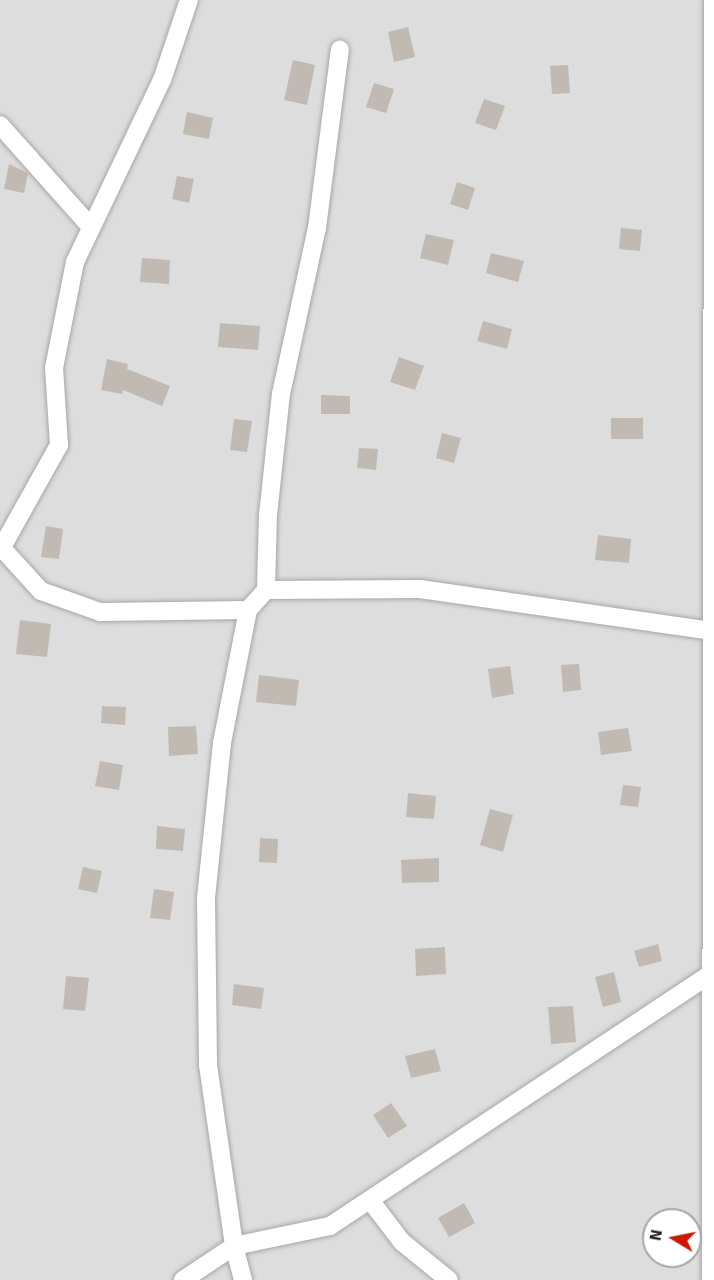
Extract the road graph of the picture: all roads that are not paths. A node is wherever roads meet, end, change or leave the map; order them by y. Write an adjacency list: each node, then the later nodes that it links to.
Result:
1 (189, 0): 5 (street)
2 (713, 0): 9 (street)
3 (340, 49): 7 (street)
4 (0, 125): 5 (street)
5 (91, 228): 6 (street)
6 (1, 547): 8 (street)
7 (266, 590): 8 (street); 9 (street)
8 (248, 610): 12 (street)
9 (711, 632): 10 (street)
10 (713, 974): 11 (street); 16 (street)
11 (370, 1200): 12 (street); 15 (street)
12 (234, 1246): 13 (street); 14 (street)
13 (183, 1280)
14 (243, 1280)
15 (449, 1280)
16 (711, 1280)

